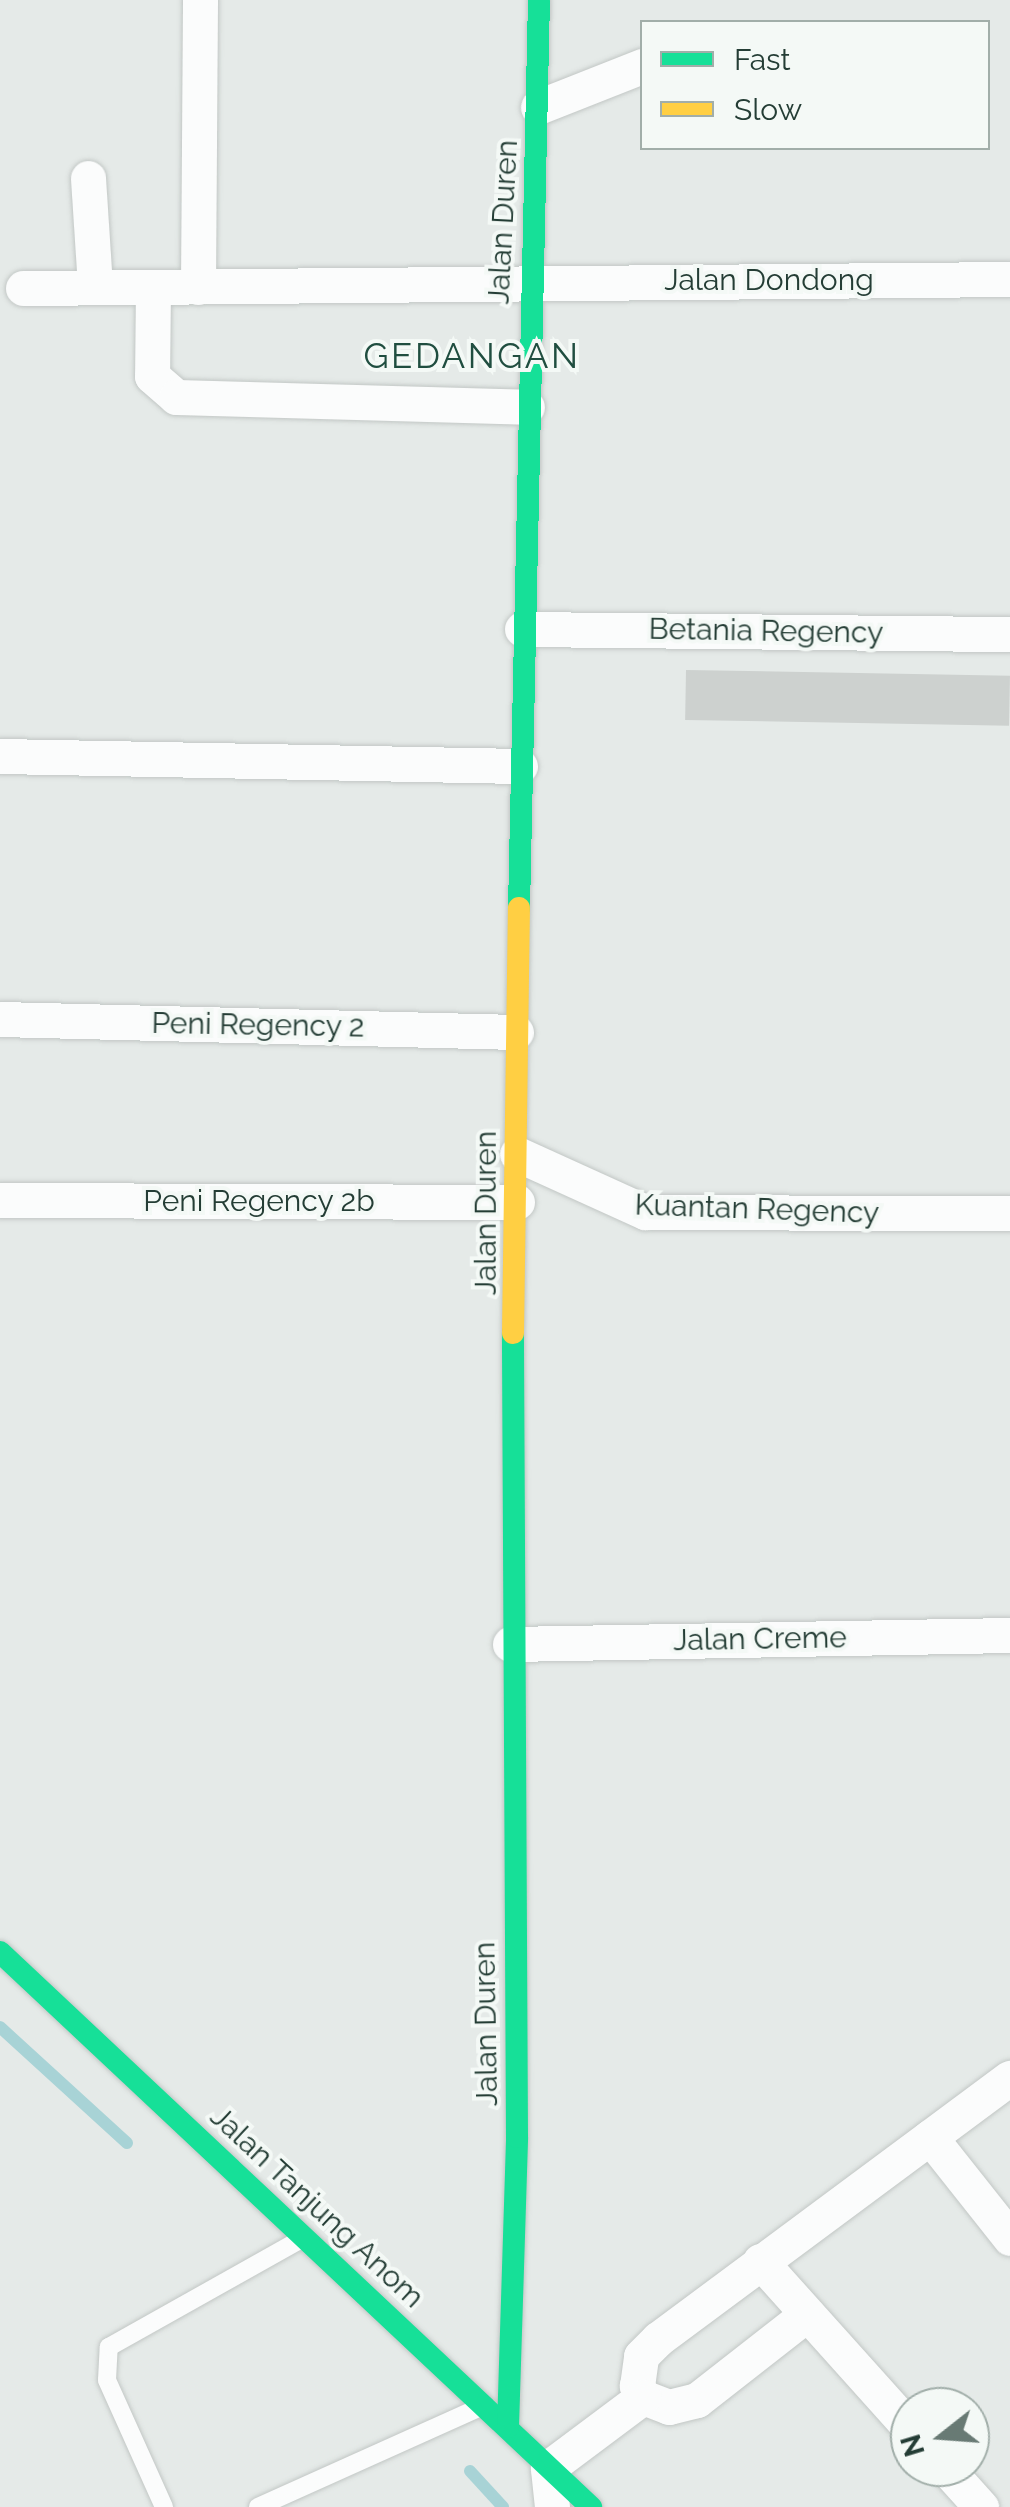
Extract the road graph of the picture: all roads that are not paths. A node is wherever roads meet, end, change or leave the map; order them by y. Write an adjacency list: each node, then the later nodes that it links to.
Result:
1 (200, 0): 10 (street)
2 (539, 0): 4 (street, Jalan Duren)
3 (640, 67): 4 (street)
4 (538, 107): 7 (street, Jalan Duren)
5 (88, 178): 8 (street)
6 (1010, 279): 7 (street, Jalan Dondong)
7 (529, 281): 10 (street, Jalan Dondong); 12 (street, Jalan Duren)
8 (95, 287): 9 (street, Jalan Dondong); 11 (street, Jalan Dondong)
9 (153, 287): 10 (street, Jalan Dondong); 12 (street)
10 (198, 287)
11 (23, 288)
12 (527, 407): 13 (street, Jalan Duren)
13 (522, 629): 14 (street, Betania Regency); 16 (street, Jalan Duren)
14 (1010, 634)
15 (0, 756): 16 (street)
16 (520, 766): 18 (street, Jalan Duren)
17 (0, 1019): 18 (street, Peni Regency 2)
18 (516, 1032): 19 (street, Jalan Duren)
19 (516, 1154): 21 (street, Jalan Duren); 22 (street, Kuantan Regency)
20 (0, 1200): 21 (street, Peni Regency 2b)
21 (517, 1202): 24 (street, Jalan Duren)
22 (1010, 1213)
23 (1010, 1634): 24 (street, Jalan Creme)
24 (510, 1644): 35 (street, Jalan Duren)
25 (0, 1952): 28 (street, Jalan Tanjung Anom)
26 (1010, 2078): 27 (street)
27 (930, 2137): 29 (street); 30 (street)
28 (305, 2237): 33 (street, Jalan Tanjung Anom); 38 (lane)
29 (1010, 2238)
30 (760, 2261): 31 (street); 32 (street)
31 (807, 2314): 32 (street); 34 (street)
32 (643, 2397): 36 (street)
33 (485, 2405): 35 (street, Jalan Tanjung Anom); 39 (lane)
34 (890, 2406)
35 (508, 2427): 36 (street, Jalan Tanjung Anom)
36 (548, 2468): 40 (street); 41 (street, Jalan Tanjung Anom)
37 (964, 2487): 42 (street)
38 (164, 2507)
39 (258, 2507)
40 (552, 2507)
41 (591, 2507)
42 (981, 2507)

